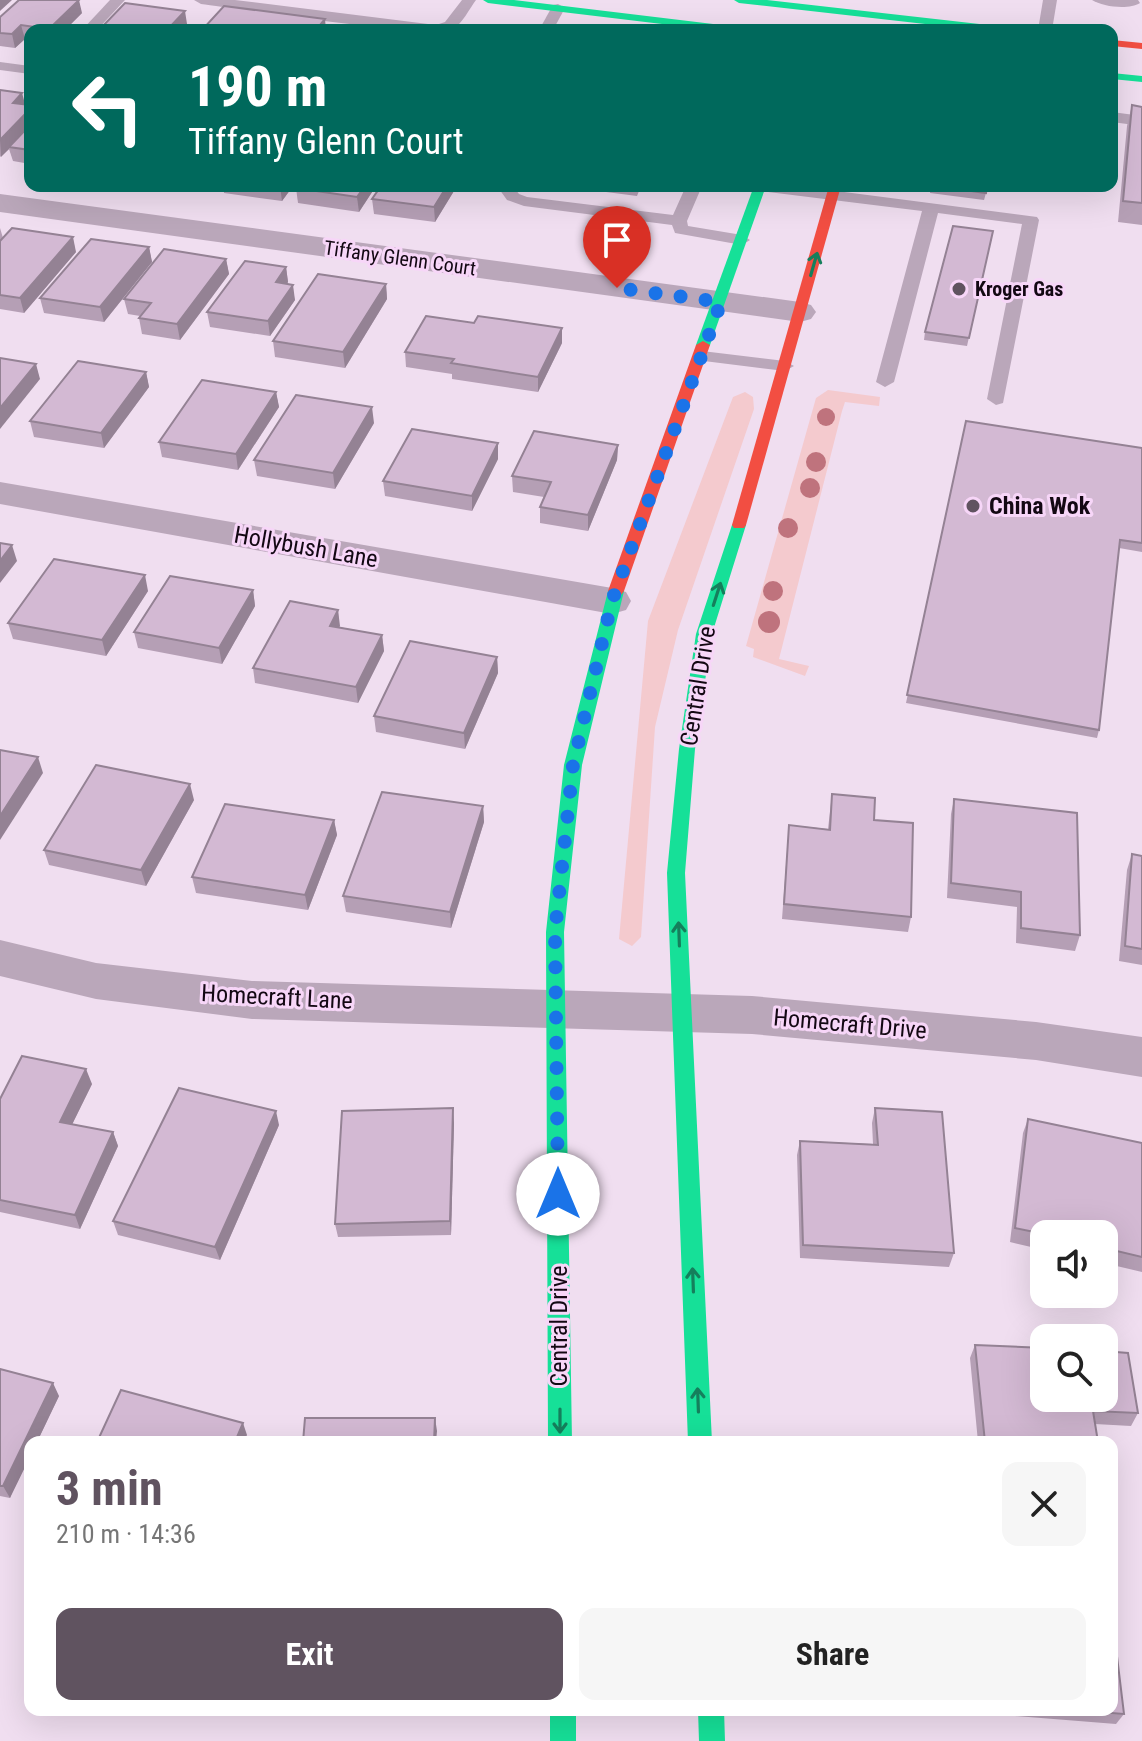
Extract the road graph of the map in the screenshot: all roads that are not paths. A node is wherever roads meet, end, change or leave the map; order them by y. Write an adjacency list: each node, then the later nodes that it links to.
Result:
1 (118, 0): 14 (lane)
2 (201, 0): 8 (lane)
3 (469, 0): 16 (lane)
4 (488, 0): 11 (main road)
5 (739, 0): 10 (main road)
6 (1050, 0): 21 (lane)
7 (1099, 0): 9 (lane)
8 (228, 2): 13 (lane); 15 (lane)
9 (1133, 3)
10 (828, 5): 12 (main road); 19 (main road)
11 (558, 8): 17 (lane); 18 (main road)
12 (881, 15): 20 (main road)
13 (212, 21)
14 (95, 24)
15 (398, 24)
16 (451, 24)
17 (549, 24)
18 (689, 24)
19 (820, 24)
20 (956, 24)
21 (1046, 24)
22 (1118, 44): 23 (main road)
23 (1142, 46)
24 (0, 66): 25 (lane)
25 (24, 69)
26 (1118, 77): 27 (main road)
27 (1142, 79)
28 (1118, 118): 29 (lane)
29 (1142, 121)
30 (509, 192): 37 (lane)
31 (691, 192): 37 (lane)
32 (758, 192): 38 (main road, Central Drive)
33 (833, 192): 40 (main road, Central Drive, one-way to 33)
34 (845, 192): 36 (lane)
35 (0, 203): 39 (street, Tiffany Glenn Court)
36 (931, 207): 43 (lane); 44 (lane)
37 (679, 221): 38 (lane)
38 (742, 240): 39 (main road, Central Drive)
39 (721, 302): 40 (street, Tiffany Glenn Court); 41 (main road, Central Drive)
40 (800, 312): 42 (main road, Central Drive)
41 (702, 356): 42 (lane); 46 (main road, Central Drive)
42 (785, 366): 49 (main road, Central Drive, one-way to 42)
43 (885, 382)
44 (996, 399)
45 (0, 493): 46 (street, Hollybush Lane)
46 (612, 601): 48 (main road, Central Drive)
47 (0, 958): 48 (street, Homecraft Lane)
48 (557, 1007): 49 (street, Homecraft Drive); 51 (main road, Central Drive, one-way to 51)
49 (682, 1012): 50 (street, Homecraft Drive); 52 (main road, Central Drive, one-way to 49)
50 (1142, 1057)
51 (560, 1436)
52 (700, 1436)
53 (563, 1716): 55 (main road)
54 (711, 1716): 56 (main road)
55 (563, 1741)
56 (712, 1741)

